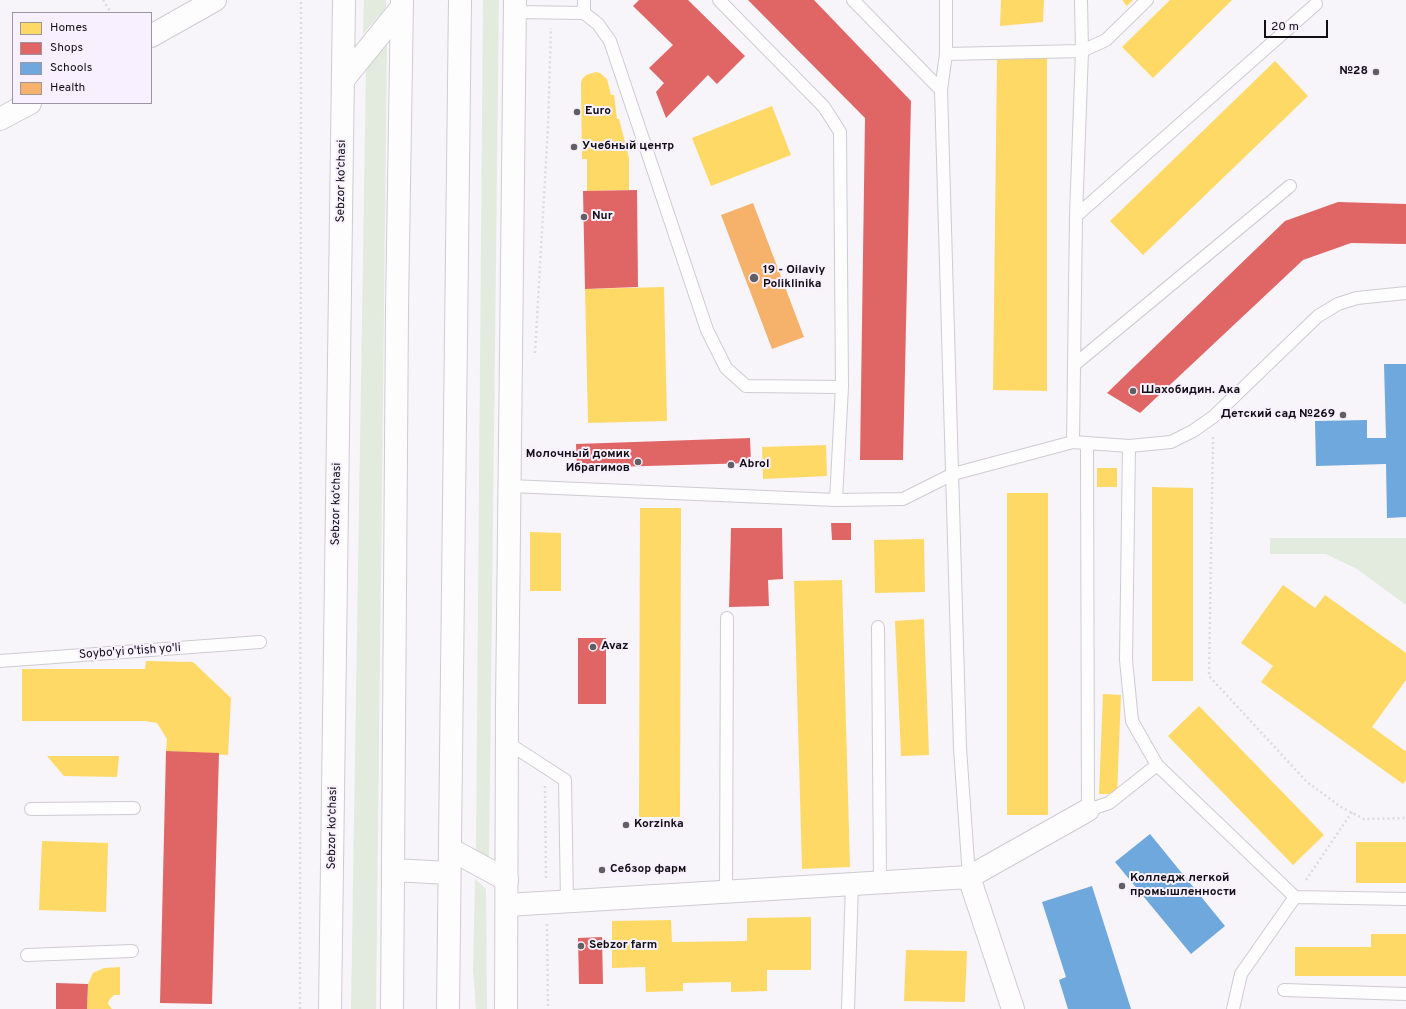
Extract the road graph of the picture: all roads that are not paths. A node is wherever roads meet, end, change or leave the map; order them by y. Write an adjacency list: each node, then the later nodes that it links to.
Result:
1 (215, 0): 14 (street)
2 (344, 0): 17 (street, Sebzor ko‘chasi)
3 (460, 0): 41 (street)
4 (584, 0): 13 (lane)
5 (719, 0): 25 (lane)
6 (853, 0): 18 (lane)
7 (946, 0): 16 (lane)
8 (1081, 0): 15 (lane)
9 (1147, 0): 15 (lane)
10 (402, 4): 17 (street); 42 (street)
11 (1316, 4): 22 (lane)
12 (515, 6): 13 (lane); 30 (street)
13 (584, 13): 25 (lane)
14 (152, 35)
15 (1082, 51): 16 (lane); 22 (lane)
16 (946, 54): 18 (lane)
17 (343, 80): 57 (street, Sebzor ko‘chasi)
18 (941, 90): 29 (lane)
19 (28, 104): 20 (street)
20 (0, 119)
21 (1290, 186): 24 (lane)
22 (1076, 216): 24 (lane)
23 (1406, 293): 28 (lane)
24 (1074, 364): 26 (lane)
25 (842, 387): 31 (lane)
26 (1073, 442): 27 (lane); 29 (lane)
27 (1087, 443): 28 (lane); 40 (lane)
28 (1129, 446): 37 (lane)
29 (953, 474): 31 (lane); 44 (lane)
30 (510, 486): 31 (lane); 36 (street)
31 (836, 500)
32 (727, 618): 48 (lane)
33 (878, 627): 46 (lane)
34 (260, 642): 35 (lane, Soybo'yi o'tish yo'li)
35 (0, 661)
36 (508, 743): 45 (street); 51 (lane)
37 (1157, 765): 40 (lane); 49 (lane)
38 (134, 808): 39 (lane)
39 (31, 809)
40 (1088, 810): 44 (street)
41 (450, 849): 43 (street); 45 (street)
42 (393, 870): 43 (street); 58 (street)
43 (449, 873): 59 (street)
44 (969, 877): 46 (street); 62 (street)
45 (507, 880): 52 (street)
46 (880, 882): 47 (street)
47 (852, 884): 48 (street); 61 (lane)
48 (726, 892): 51 (street)
49 (1295, 897): 50 (lane); 63 (lane)
50 (1406, 899)
51 (557, 902): 52 (street)
52 (507, 905): 60 (street)
53 (132, 951): 54 (lane)
54 (27, 955)
55 (1284, 990): 56 (lane)
56 (1406, 994)
57 (330, 1009)
58 (392, 1009)
59 (448, 1009)
60 (506, 1009)
61 (848, 1009)
62 (1013, 1009)
63 (1233, 1009)

